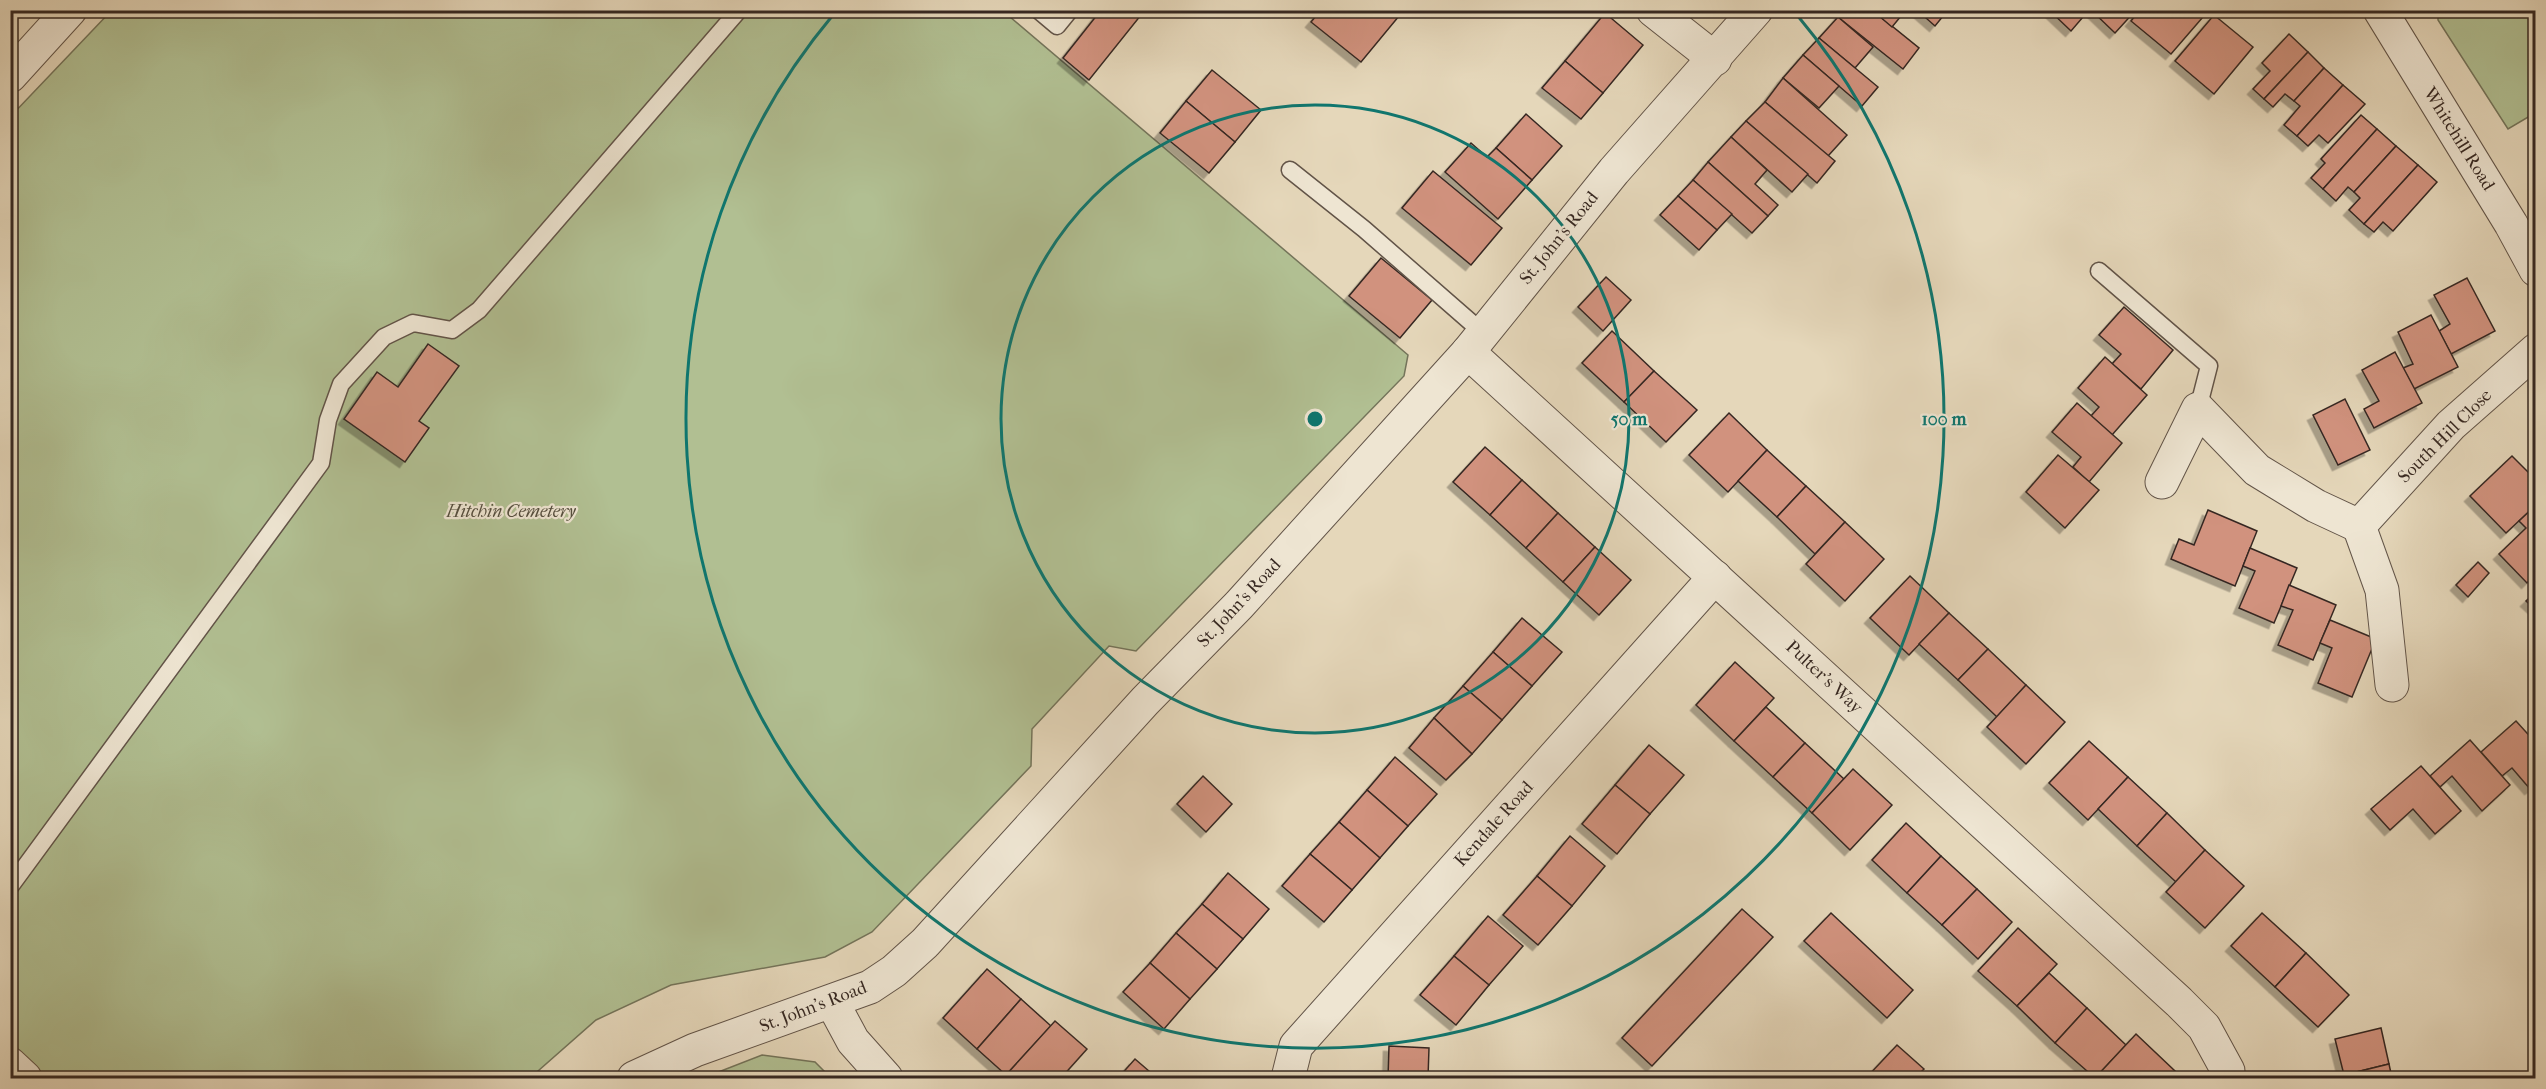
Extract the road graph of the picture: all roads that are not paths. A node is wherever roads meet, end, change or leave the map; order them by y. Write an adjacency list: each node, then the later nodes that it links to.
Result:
1 (70, 10): 9 (street)
2 (739, 10): 20 (lane)
3 (1038, 10): 4 (lane)
4 (1070, 10)
5 (1653, 10): 8 (street)
6 (1756, 10): 8 (street, St. John's Road)
7 (2380, 10): 11 (street, Whitehill Road)
8 (1715, 59): 13 (street, St. John's Road)
9 (10, 76)
10 (1290, 170): 13 (lane)
11 (2535, 270)
12 (2099, 271): 15 (lane)
13 (1475, 342): 18 (street, Pulter's Way); 21 (street, St. John's Road)
14 (2535, 350): 17 (street, South Hill Close)
15 (2198, 409): 16 (street); 17 (street)
16 (2162, 482)
17 (2359, 526): 19 (street)
18 (1715, 577): 26 (street, Kendale Road); 27 (street, Pulter's Way)
19 (2392, 685)
20 (10, 887)
21 (832, 1002): 24 (street, St. John's Road); 25 (street)
22 (10, 1064): 23 (street)
23 (25, 1078)
24 (634, 1078)
25 (886, 1078)
26 (1288, 1078)
27 (2227, 1078)

